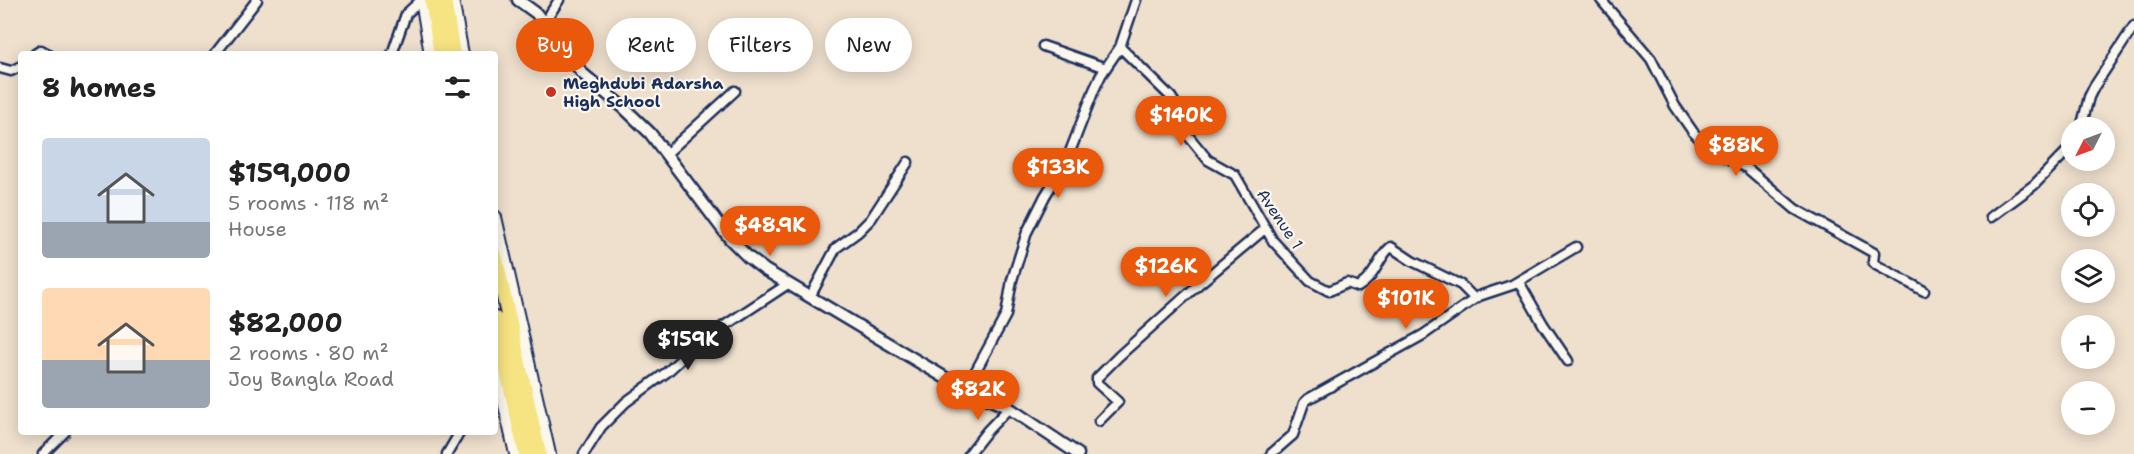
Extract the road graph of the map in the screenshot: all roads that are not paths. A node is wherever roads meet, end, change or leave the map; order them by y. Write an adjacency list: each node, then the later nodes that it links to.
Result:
1 (257, 0): 15 (street)
2 (422, 0): 16 (street); 17 (main road)
3 (432, 0): 18 (highway)
4 (444, 0): 19 (highway)
5 (452, 0): 20 (main road)
6 (518, 0): 10 (street)
7 (559, 0): 11 (street)
8 (1136, 0): 14 (street)
9 (1601, 0): 37 (street)
10 (540, 18)
11 (547, 18)
12 (2134, 26): 26 (street)
13 (1043, 46): 23 (street)
14 (1120, 47): 23 (street); 31 (street, Avenue 1)
15 (217, 51)
16 (393, 51)
17 (430, 51)
18 (440, 51)
19 (452, 51)
20 (461, 51)
21 (0, 68): 22 (street)
22 (18, 68)
23 (1106, 68): 43 (street)
24 (582, 72): 27 (street)
25 (735, 91): 27 (street)
26 (2084, 117)
27 (666, 154): 36 (street)
28 (2061, 157): 30 (street)
29 (908, 162): 38 (street)
30 (1991, 217)
31 (1266, 228): 39 (street, Avenue 1); 45 (street)
32 (498, 231): 48 (main road)
33 (1576, 247): 35 (street)
34 (498, 267): 48 (highway)
35 (1519, 282): 39 (street); 41 (street)
36 (788, 284): 38 (street); 53 (street)
37 (1924, 291)
38 (810, 297): 43 (street)
39 (1475, 299): 56 (street)
40 (498, 332): 52 (highway)
41 (1568, 361)
42 (498, 374): 51 (main road)
43 (966, 389): 44 (street)
44 (1009, 408): 54 (street); 55 (street)
45 (1099, 421)
46 (62, 435): 49 (street)
47 (458, 435): 50 (street)
48 (547, 453)
49 (43, 454)
50 (447, 454)
51 (516, 454)
52 (526, 454)
53 (584, 454)
54 (969, 454)
55 (1078, 454)
56 (1271, 454)

